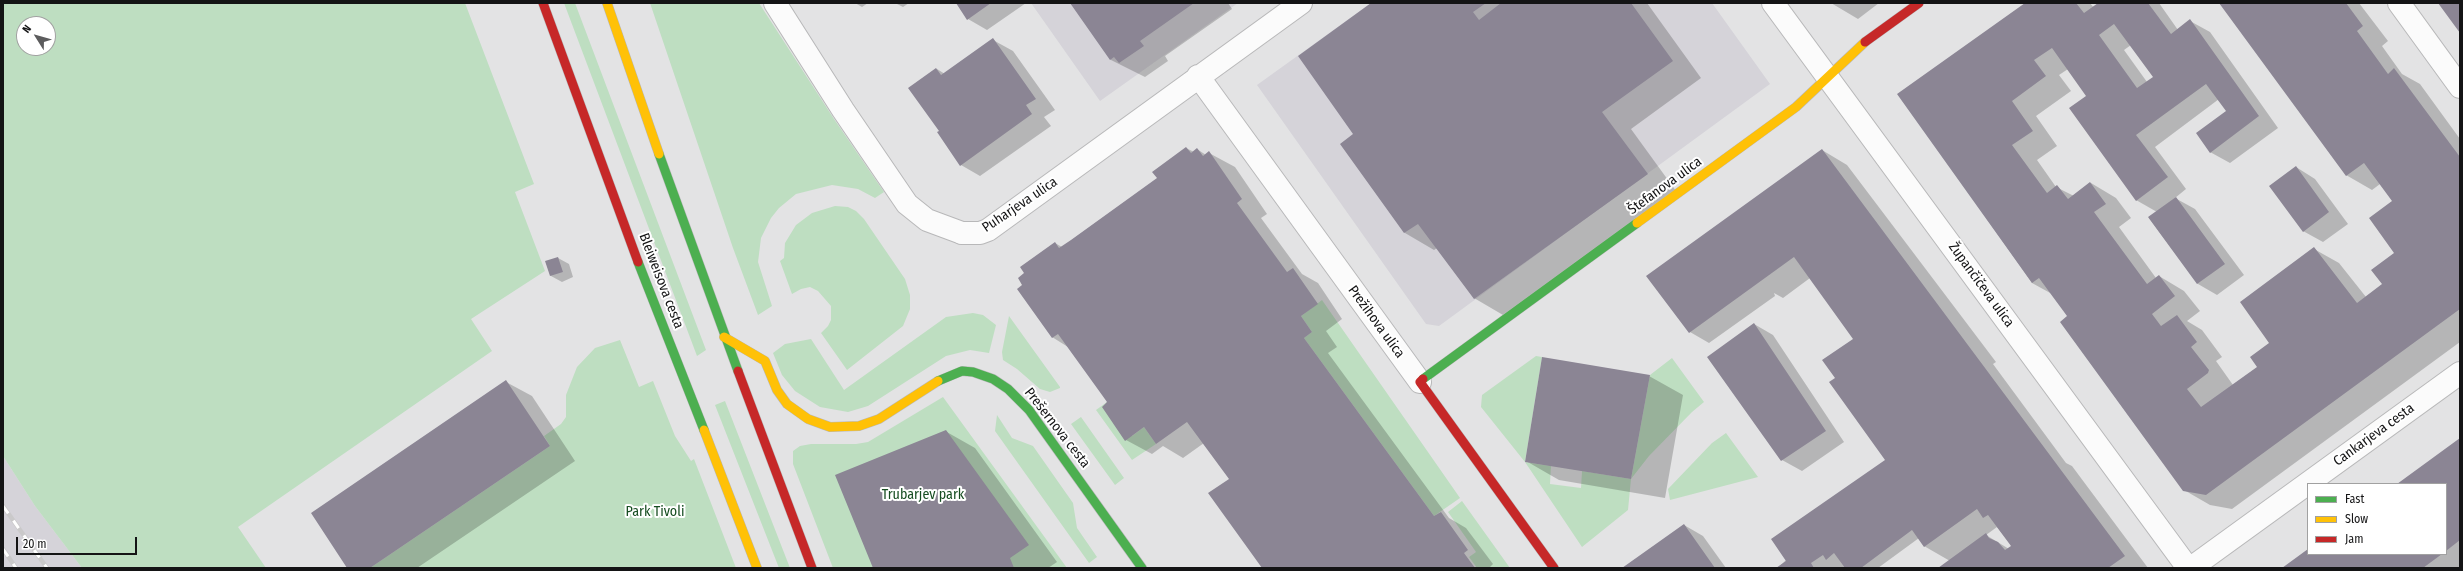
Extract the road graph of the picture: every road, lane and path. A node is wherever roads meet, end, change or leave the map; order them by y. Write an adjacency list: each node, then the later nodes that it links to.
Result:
1 (543, 3): 16 (main road, Bleiweisova cesta)
2 (607, 3): 11 (main road)
3 (775, 3): 8 (street, Puharjeva ulica)
4 (1301, 3): 8 (street, Puharjeva ulica)
5 (1773, 3): 9 (street, Župančičeva ulica)
6 (1919, 3): 9 (main road, Štefanova ulica)
7 (2399, 3): 10 (street)
8 (1198, 76): 13 (street, Prežihova ulica)
9 (1828, 79): 13 (main road, Štefanova ulica); 20 (street, Župančičeva ulica)
10 (2460, 87)
11 (724, 337): 17 (main road); 18 (main road, Prešernova cesta)
12 (2460, 373): 14 (street, Cankarjeva cesta)
13 (1420, 382): 19 (main road, Prežihova ulica)
14 (2308, 483)
15 (2307, 484): 20 (street, Cankarjeva cesta)
16 (757, 568)
17 (812, 568)
18 (1142, 568)
19 (1554, 568)
20 (2190, 568)

